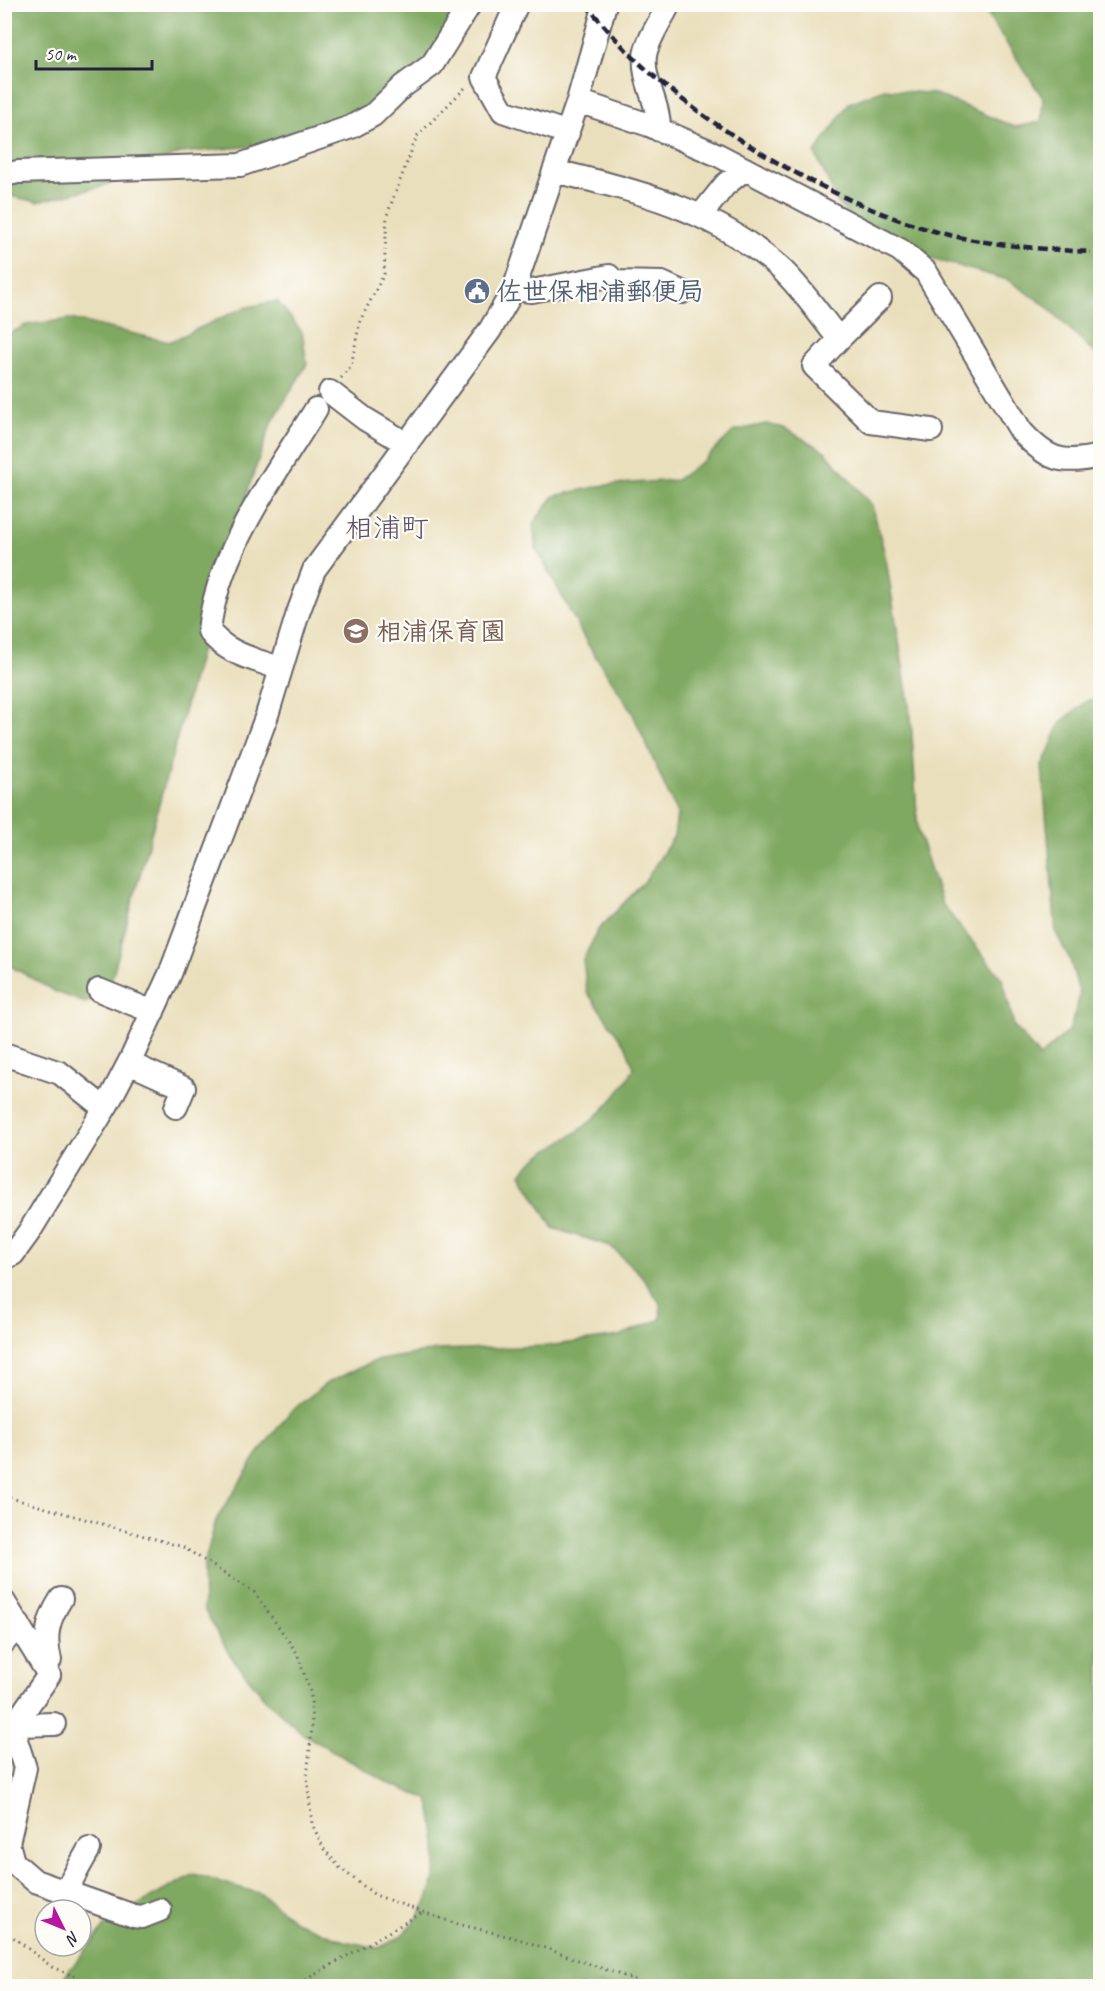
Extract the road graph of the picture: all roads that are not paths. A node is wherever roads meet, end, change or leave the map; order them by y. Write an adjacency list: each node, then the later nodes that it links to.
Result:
1 (470, 4): 10 (street)
2 (517, 4): 7 (street)
3 (605, 4): 5 (street)
4 (669, 4): 6 (street)
5 (578, 101): 6 (street); 7 (street)
6 (659, 130): 8 (street)
7 (568, 133): 9 (street)
8 (745, 169): 11 (street); 20 (street)
9 (554, 171): 11 (street); 12 (street)
10 (4, 175)
11 (701, 215): 15 (street)
12 (514, 289): 13 (street); 19 (street)
13 (682, 292)
14 (880, 298): 15 (street)
15 (839, 339): 18 (street)
16 (330, 392): 19 (street)
17 (316, 409): 21 (street)
18 (931, 430)
19 (406, 444): 21 (street)
20 (1101, 456)
21 (281, 669): 23 (street)
22 (99, 990): 23 (street)
23 (153, 1012): 25 (street)
24 (4, 1054): 27 (street)
25 (129, 1063): 26 (street); 27 (street)
26 (176, 1107)
27 (104, 1108): 28 (street)
28 (4, 1258)
29 (61, 1599): 32 (street)
30 (4, 1602): 31 (street)
31 (12, 1633): 32 (street)
32 (42, 1662): 34 (street)
33 (54, 1724): 34 (street)
34 (18, 1725): 36 (street)
35 (89, 1849): 37 (street)
36 (6, 1852): 37 (street)
37 (65, 1892): 38 (street)
38 (160, 1911)

